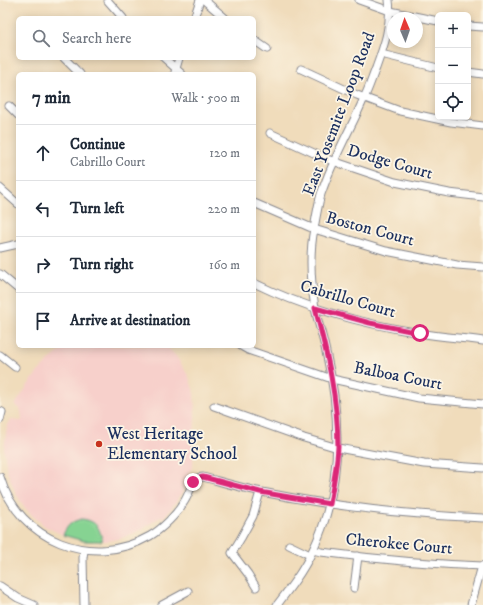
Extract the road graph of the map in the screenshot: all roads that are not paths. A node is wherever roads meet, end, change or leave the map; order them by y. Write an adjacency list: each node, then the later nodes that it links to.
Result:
1 (200, 0): 8 (street)
2 (204, 0): 9 (street)
3 (359, 0): 6 (street)
4 (389, 0): 6 (street, East Yosemite Loop Road)
5 (108, 1): 7 (street)
6 (390, 11): 10 (street); 15 (street, East Yosemite Loop Road)
7 (121, 16)
8 (195, 16)
9 (223, 16)
10 (435, 20)
11 (471, 26): 12 (street)
12 (483, 27)
13 (256, 41): 14 (street)
14 (267, 49)
15 (381, 54): 19 (street); 25 (street, East Yosemite Loop Road)
16 (66, 60): 21 (street)
17 (166, 60): 22 (street)
18 (180, 60): 22 (street)
19 (435, 67)
20 (301, 69): 25 (street)
21 (78, 72)
22 (177, 72)
23 (471, 72): 24 (street)
24 (483, 74)
25 (364, 98): 28 (street); 30 (street, East Yosemite Loop Road)
26 (9, 106): 27 (street)
27 (16, 113)
28 (483, 126)
29 (270, 133): 30 (street, Dodge Court)
30 (334, 162): 32 (street, Dodge Court); 35 (street, East Yosemite Loop Road)
31 (0, 188): 33 (street)
32 (483, 197)
33 (16, 202)
34 (256, 203): 35 (street, Boston Court)
35 (314, 229): 38 (street, Boston Court); 42 (street, East Yosemite Loop Road)
36 (16, 244): 37 (street)
37 (0, 248)
38 (483, 267)
39 (0, 274): 41 (street)
40 (256, 284): 42 (street, Cabrillo Court)
41 (16, 287)
42 (315, 308): 43 (street, Cabrillo Court); 47 (street, East Yosemite Loop Road)
43 (483, 341)
44 (244, 348): 47 (street, Balboa Court)
45 (0, 356): 46 (street)
46 (15, 366)
47 (332, 378): 48 (street, Balboa Court); 52 (street, East Yosemite Loop Road)
48 (483, 404)
49 (214, 406): 52 (street)
50 (0, 410): 51 (street)
51 (0, 420)
52 (338, 448): 53 (street); 56 (street, East Yosemite Loop Road)
53 (483, 468)
54 (0, 477): 59 (street)
55 (260, 492): 56 (street); 59 (street); 64 (street)
56 (330, 504): 57 (street); 60 (street, East Yosemite Loop Road)
57 (483, 518)
58 (288, 546): 60 (street, Cherokee Court)
59 (84, 550): 68 (street)
60 (312, 552): 61 (street, Cherokee Court); 70 (street, East Yosemite Loop Road)
61 (358, 556): 62 (street, Cherokee Court); 65 (street)
62 (482, 566): 71 (street)
63 (0, 586): 67 (street)
64 (256, 587)
65 (354, 588)
66 (188, 591): 69 (street)
67 (34, 605)
68 (84, 605)
69 (162, 605)
70 (277, 605)
71 (472, 605)

